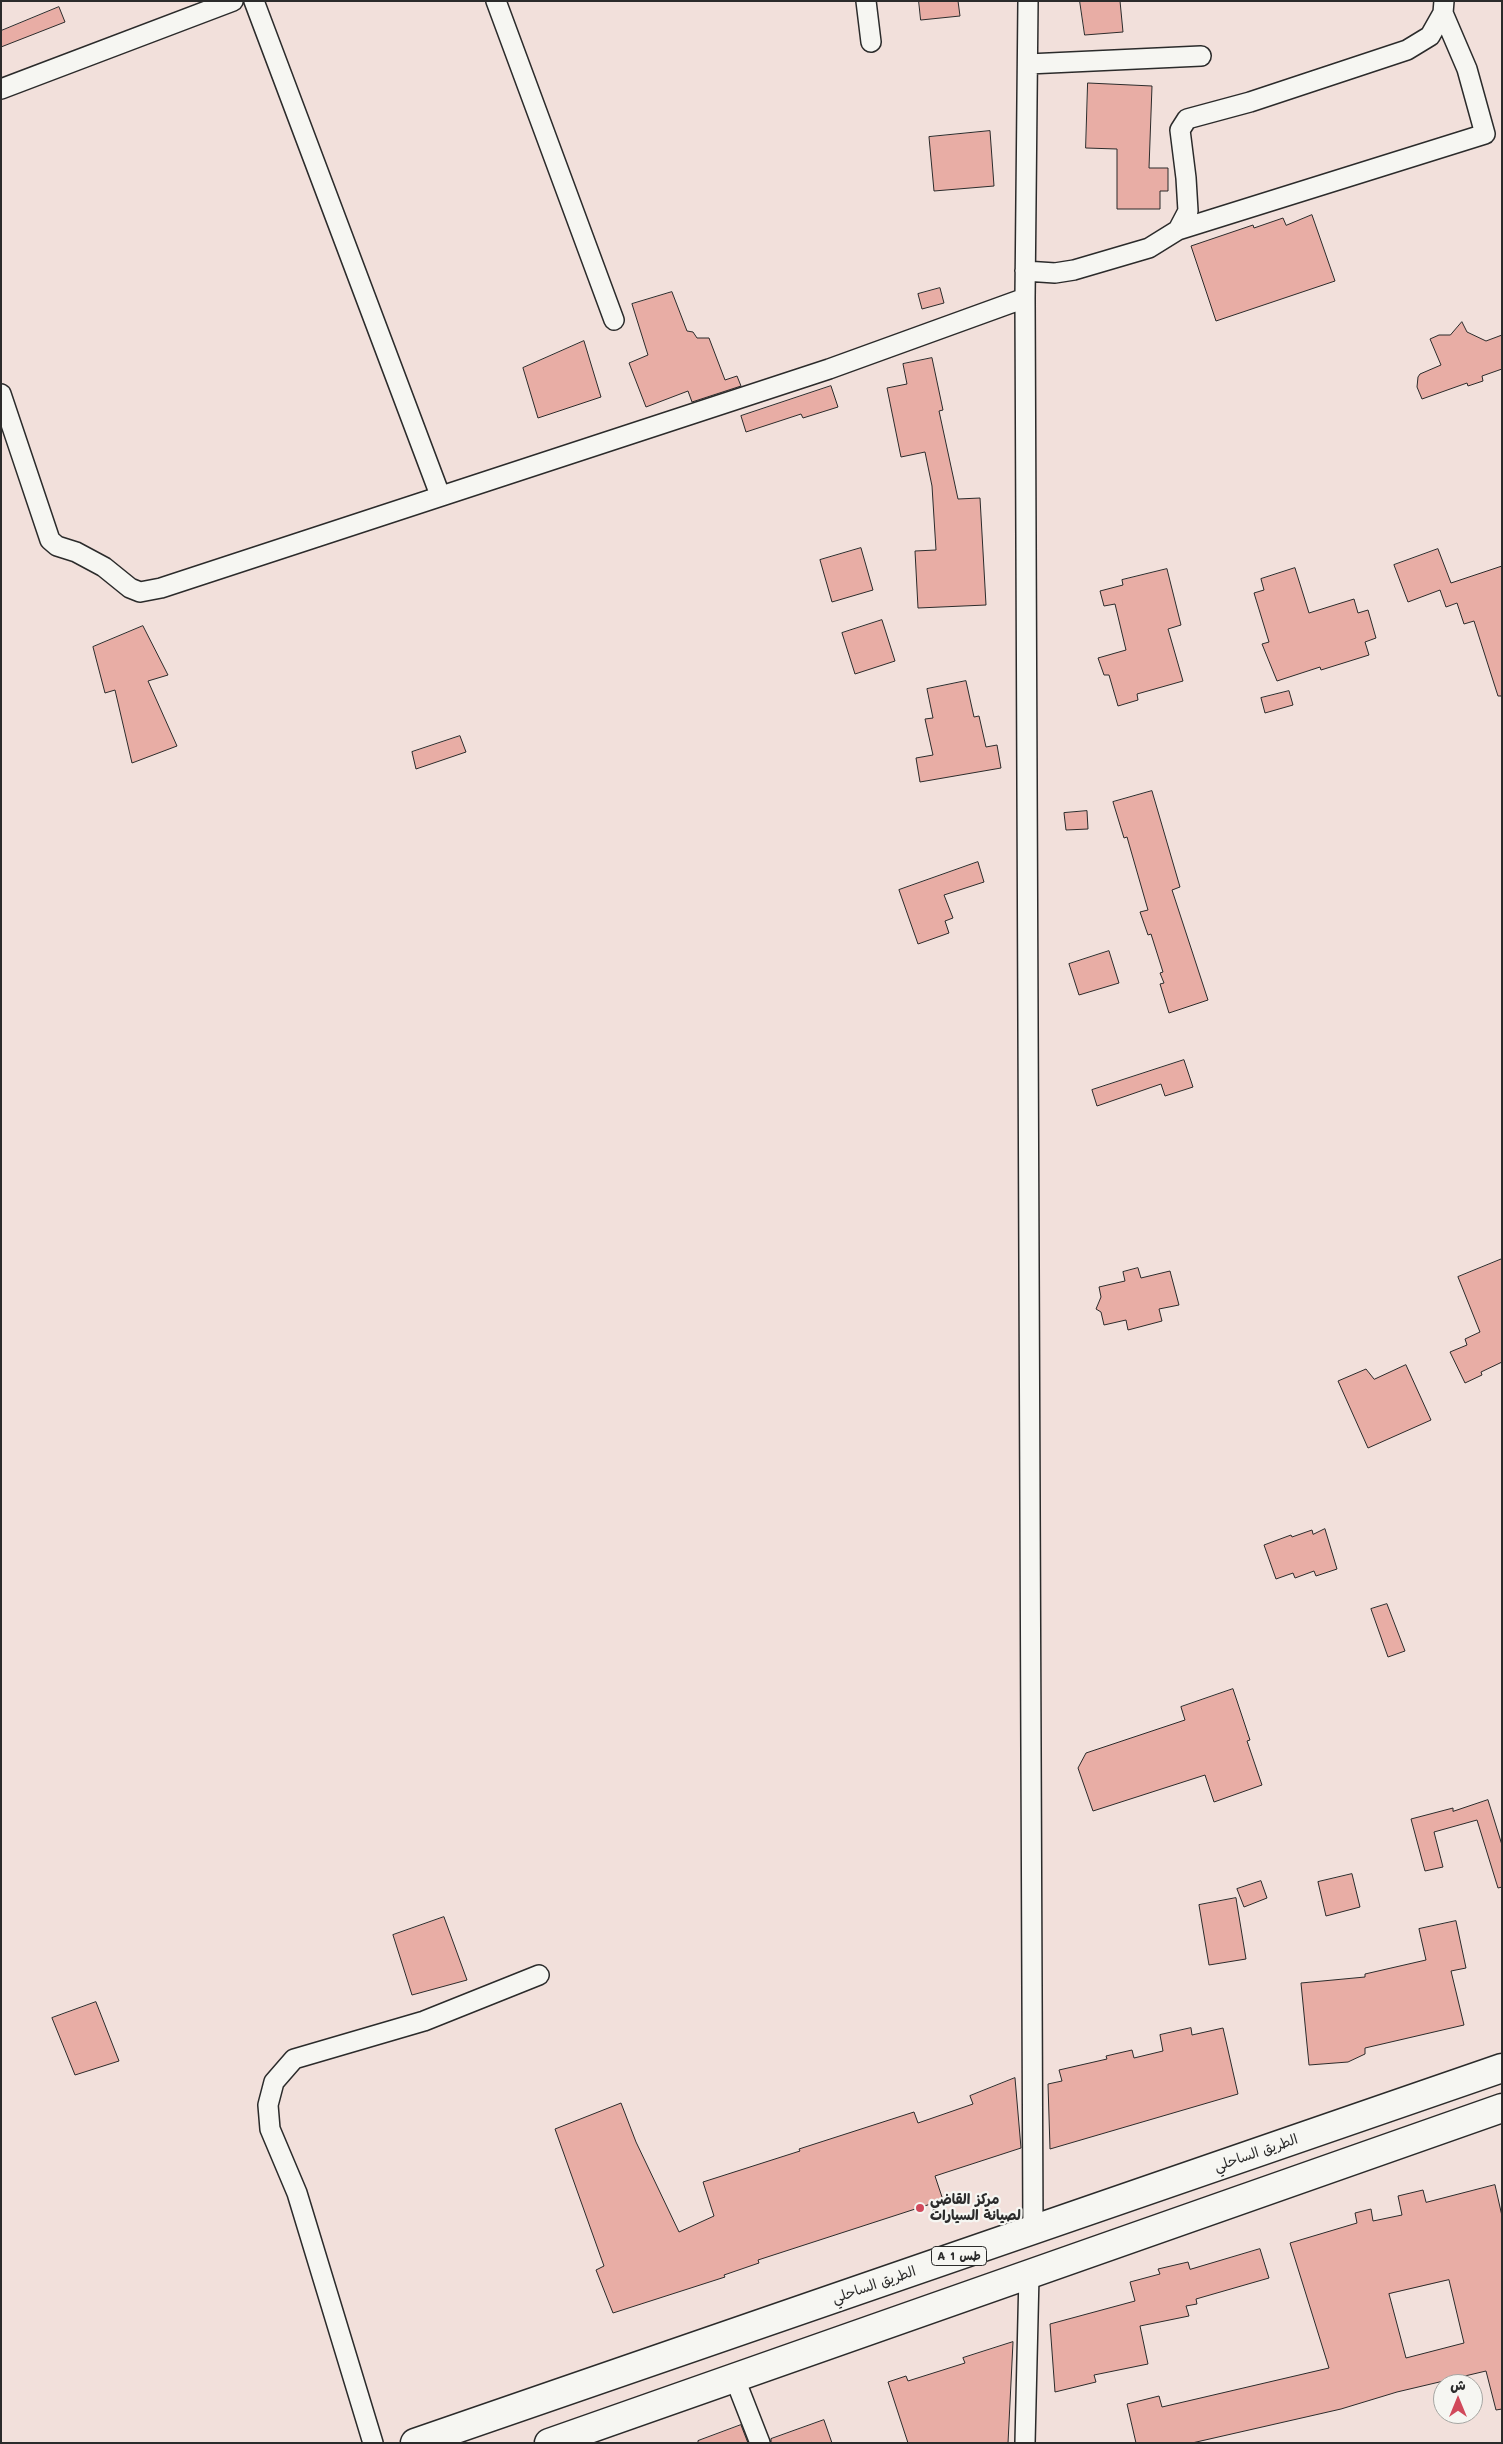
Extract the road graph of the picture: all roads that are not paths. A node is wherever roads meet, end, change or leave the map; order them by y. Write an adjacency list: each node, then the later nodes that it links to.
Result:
1 (232, 1): 10 (street)
2 (254, 1): 17 (street)
3 (496, 1): 15 (street)
4 (866, 1): 7 (street)
5 (1028, 1): 9 (street)
6 (1444, 7): 11 (street); 12 (street)
7 (871, 42)
8 (1201, 56): 9 (street)
9 (1028, 64): 13 (street)
10 (1, 89)
11 (1493, 132): 12 (street)
12 (1178, 230): 13 (street)
13 (1026, 271): 14 (street)
14 (1025, 298): 17 (street); 21 (street)
15 (614, 320)
16 (1, 394): 17 (street)
17 (440, 495)
18 (539, 1975): 24 (street)
19 (1502, 2068): 21 (highway, الطريق الساحلي / A 1 طس)
20 (1502, 2108): 22 (highway)
21 (1033, 2230): 25 (highway, الطريق الساحلي / A 1 طس)
22 (1029, 2275): 23 (highway); 28 (street)
23 (735, 2379): 26 (highway); 27 (street)
24 (373, 2443)
25 (416, 2443)
26 (549, 2443)
27 (760, 2443)
28 (1026, 2443)

